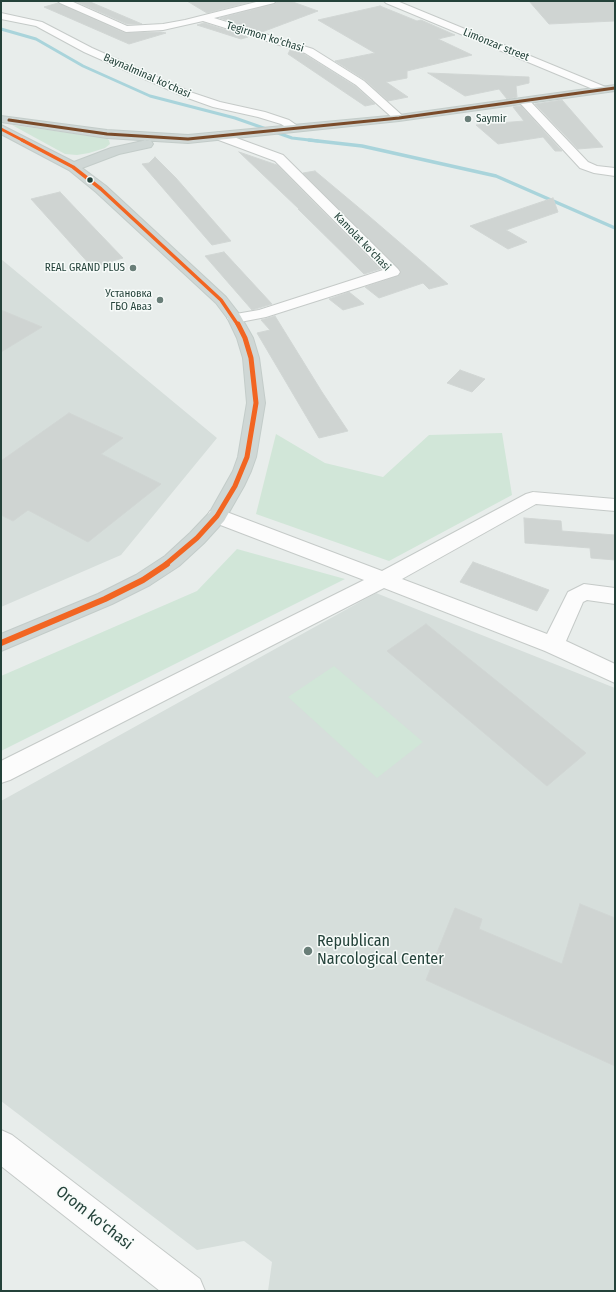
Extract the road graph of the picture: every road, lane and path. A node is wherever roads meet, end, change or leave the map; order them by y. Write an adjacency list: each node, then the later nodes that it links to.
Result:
1 (63, 1): 7 (street)
2 (271, 1): 5 (street)
3 (388, 1): 8 (street, Limonzar street)
4 (221, 4): 5 (street, Tegirmon ko'chasi)
5 (232, 11): 7 (street)
6 (1, 16): 13 (street, Baynalminal ko'chasi)
7 (206, 19): 10 (street, Tegirmon ko'chasi)
8 (609, 89): 9 (main road)
9 (524, 101): 10 (main road); 17 (street)
10 (399, 118): 13 (main road)
11 (1, 119): 15 (main road)
12 (1, 129): 16 (main road)
13 (296, 129): 14 (main road)
14 (220, 136): 15 (main road); 18 (street, Kamolat ko'chasi)
15 (188, 139): 16 (main road)
16 (73, 167): 18 (main road)
17 (615, 172)
18 (235, 318): 20 (main road)
19 (615, 505): 21 (street)
20 (217, 516): 21 (street); 23 (main road)
21 (383, 580): 24 (street); 26 (street)
22 (615, 596): 24 (street)
23 (1, 642)
24 (553, 645): 25 (street)
25 (615, 674)
26 (1, 773)
27 (1, 1146): 28 (street, Orom ko'chasi)
28 (188, 1291)

